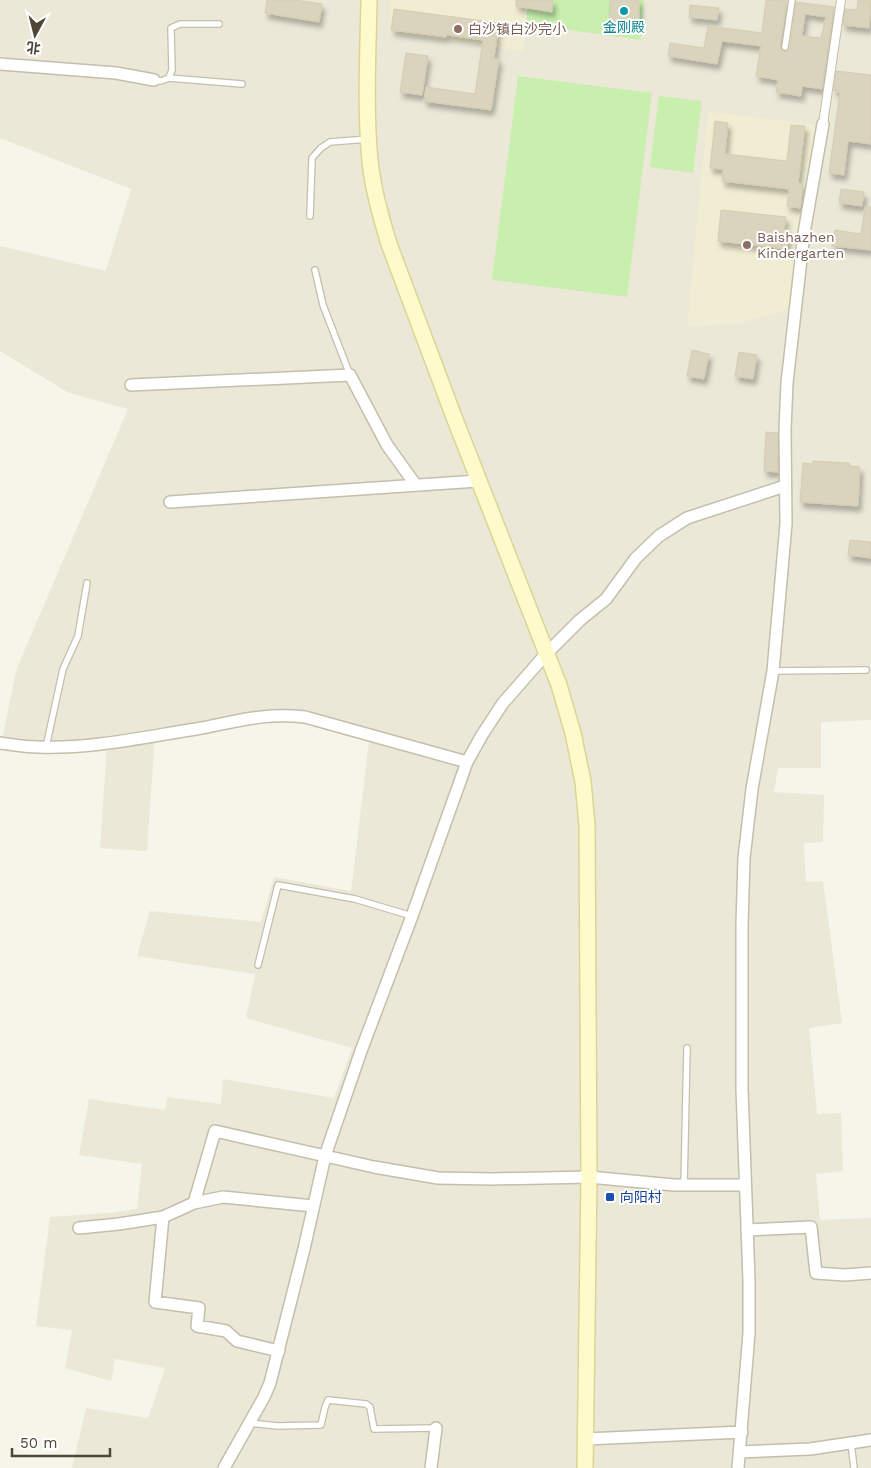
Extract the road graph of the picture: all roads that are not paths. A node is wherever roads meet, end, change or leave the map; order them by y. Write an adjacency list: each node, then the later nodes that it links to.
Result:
1 (369, 0): 11 (main road)
2 (792, 0): 5 (lane)
3 (841, 0): 10 (street)
4 (219, 24): 7 (lane)
5 (785, 47)
6 (0, 64): 8 (street)
7 (169, 78): 8 (lane); 9 (lane)
8 (154, 80)
9 (242, 84)
10 (823, 124): 18 (street)
11 (368, 139): 12 (lane); 16 (main road)
12 (310, 216)
13 (316, 270): 14 (lane)
14 (350, 375): 15 (street); 17 (street)
15 (132, 385)
16 (478, 481): 17 (street); 21 (main road)
17 (415, 484): 19 (street)
18 (785, 486): 21 (street); 23 (street)
19 (170, 502)
20 (87, 583): 25 (lane)
21 (546, 654): 26 (street); 31 (main road)
22 (866, 670): 23 (lane)
23 (773, 671): 32 (street)
24 (0, 743): 25 (street)
25 (46, 747): 26 (street)
26 (467, 762): 27 (street)
27 (412, 916): 28 (lane); 30 (street)
28 (258, 965)
29 (687, 1048): 33 (lane)
30 (325, 1156): 31 (street); 34 (street); 35 (street)
31 (589, 1177): 33 (street); 44 (main road)
32 (745, 1185): 33 (street); 38 (street)
33 (684, 1186)
34 (194, 1203): 35 (street); 36 (street)
35 (313, 1206): 40 (street)
36 (163, 1217): 37 (street); 40 (street)
37 (79, 1228)
38 (747, 1230): 39 (street); 43 (street)
39 (871, 1273)
40 (279, 1350): 41 (street)
41 (249, 1423): 42 (lane); 48 (street)
42 (436, 1428): 49 (street)
43 (742, 1432): 44 (street); 47 (street)
44 (586, 1439): 50 (main road)
45 (871, 1440): 46 (street)
46 (851, 1443): 47 (street); 52 (lane)
47 (740, 1452): 51 (street)
48 (224, 1468)
49 (431, 1468)
50 (585, 1468)
51 (738, 1468)
52 (854, 1468)

